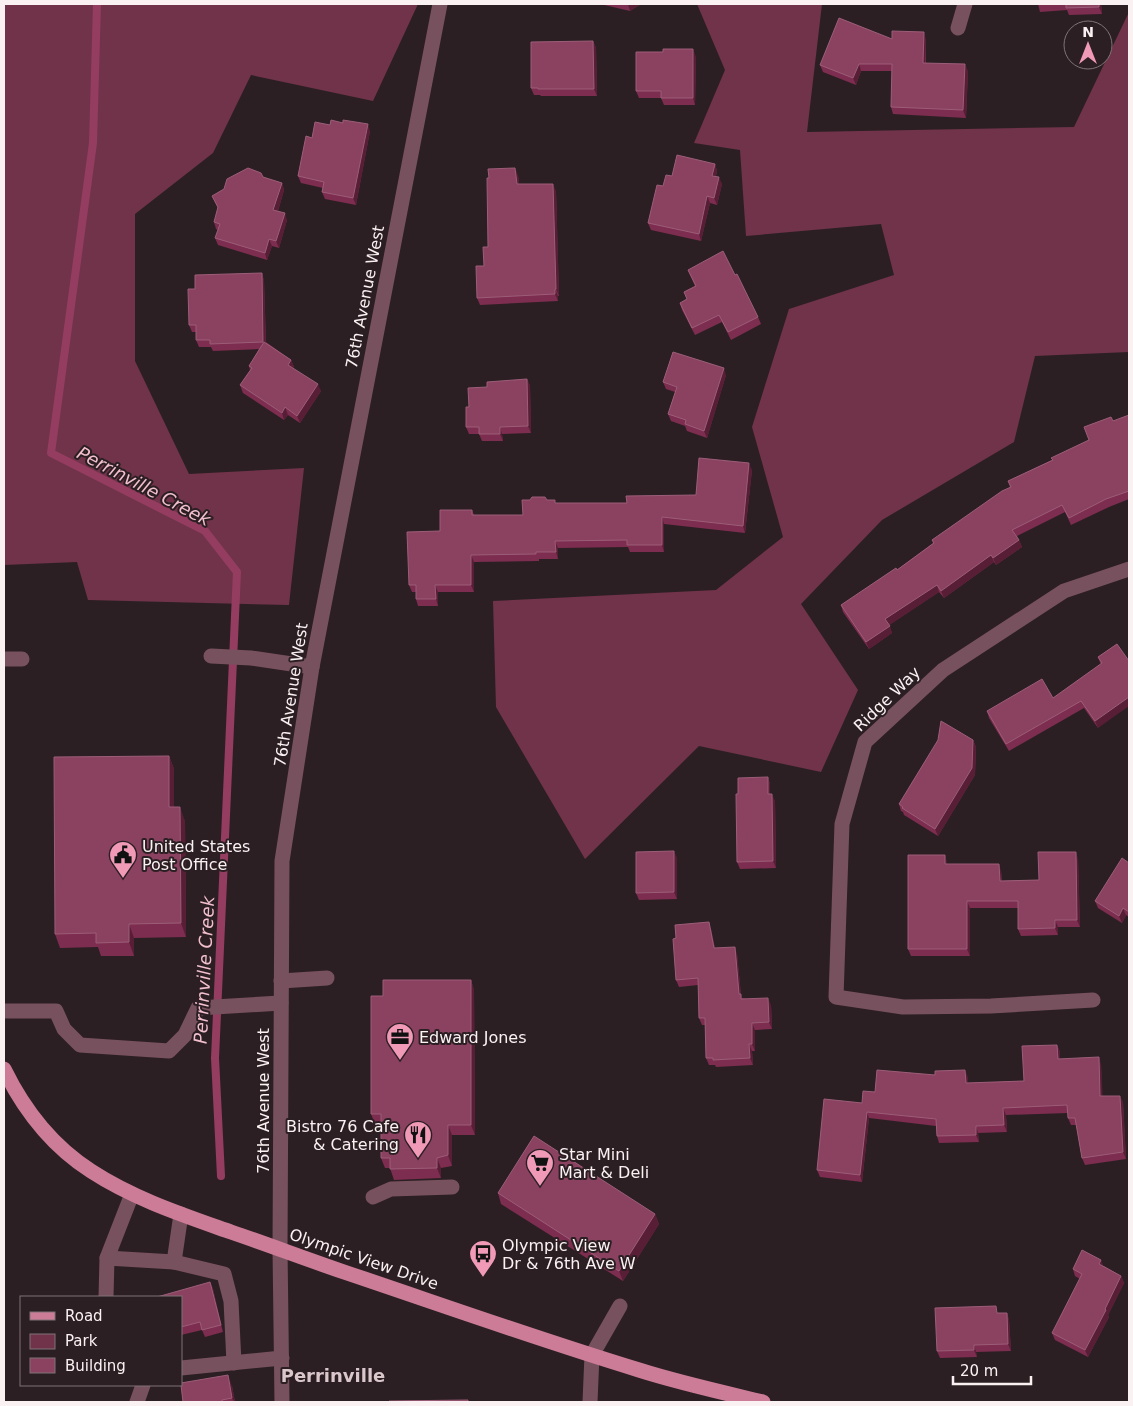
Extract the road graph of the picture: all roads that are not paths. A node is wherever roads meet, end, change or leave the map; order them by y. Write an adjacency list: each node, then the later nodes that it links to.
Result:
1 (440, 4): 8 (street, 76th Avenue West)
2 (965, 4): 3 (street)
3 (958, 28)
4 (1129, 569): 11 (street, Ridge Way)
5 (210, 656): 8 (street)
6 (4, 659): 7 (street)
7 (22, 659)
8 (312, 667): 10 (street, 76th Avenue West)
9 (327, 978): 10 (street)
10 (281, 980): 12 (street, 76th Avenue West)
11 (1093, 1000)
12 (281, 1004): 13 (street); 19 (street, 76th Avenue West)
13 (4, 1011)
14 (4, 1069): 16 (main road, Olympic View Drive)
15 (452, 1187): 17 (street)
16 (132, 1194): 18 (main road, Olympic View Drive); 20 (street)
17 (373, 1197)
18 (180, 1214): 19 (main road, Olympic View Drive); 21 (street)
19 (280, 1250): 24 (main road, Olympic View Drive); 25 (street, 76th Avenue West)
20 (108, 1258): 21 (street); 22 (street)
21 (174, 1262): 26 (street)
22 (106, 1296)
23 (620, 1306): 24 (street)
24 (592, 1355): 31 (street); 32 (main road, Olympic View Drive)
25 (282, 1358): 26 (street); 30 (street, 76th Avenue West)
26 (234, 1363): 27 (street)
27 (182, 1368)
28 (143, 1386): 29 (street)
29 (137, 1402)
30 (282, 1402)
31 (590, 1402)
32 (763, 1402)

